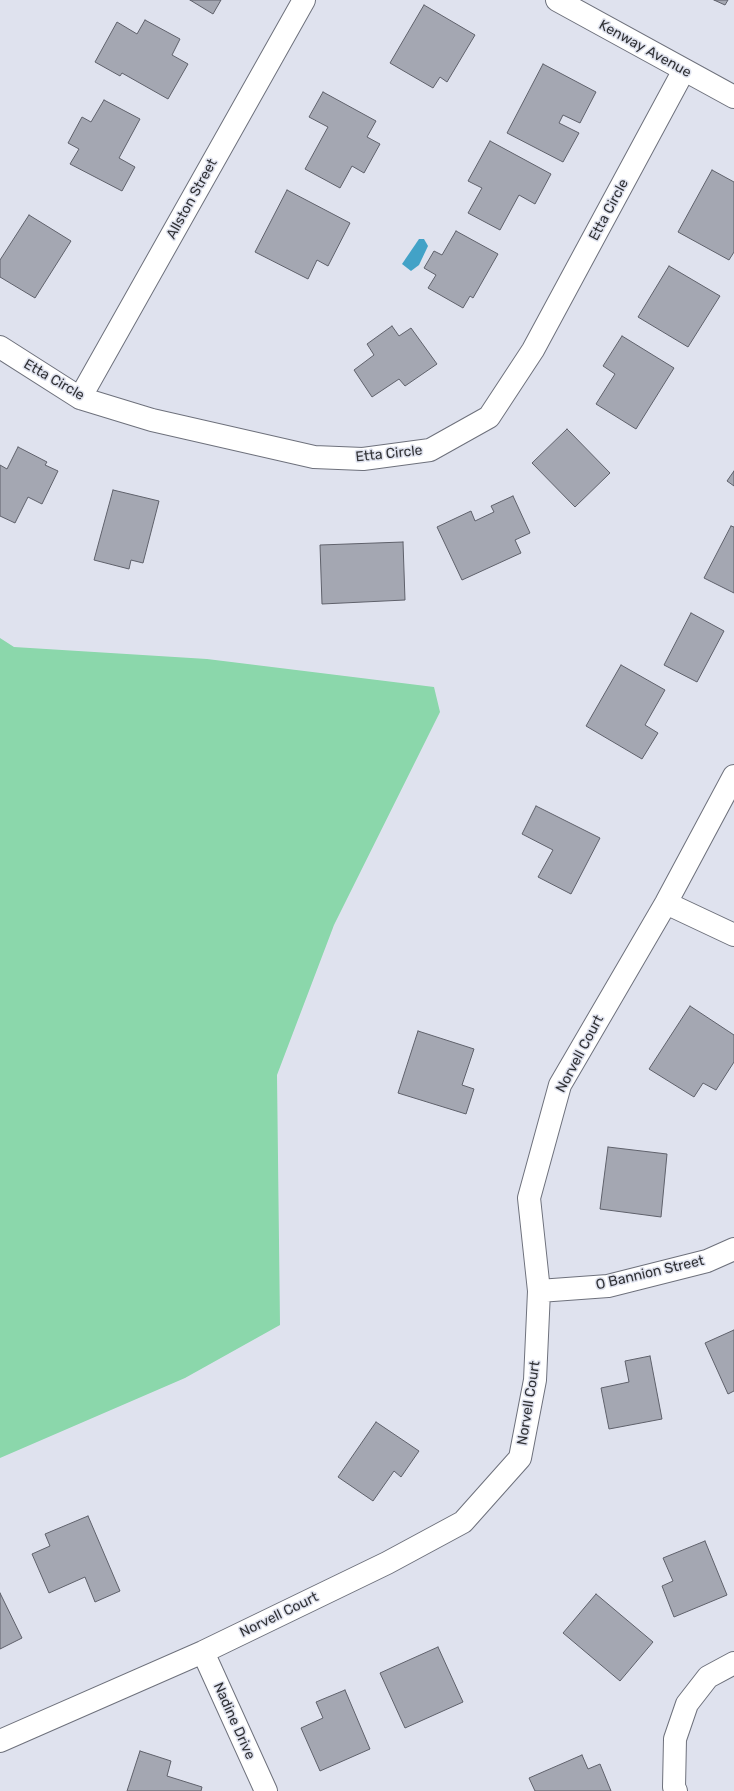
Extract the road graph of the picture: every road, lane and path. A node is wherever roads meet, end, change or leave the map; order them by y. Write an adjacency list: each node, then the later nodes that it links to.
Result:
1 (304, 0): 6 (street, Allston Street)
2 (557, 0): 3 (street, Kenway Avenue)
3 (684, 70): 4 (street, Kenway Avenue); 6 (street, Etta Circle)
4 (734, 97)
5 (0, 347): 6 (street, Etta Circle)
6 (80, 398)
7 (734, 776): 8 (street, Norvell Court)
8 (666, 904): 9 (street); 11 (street, Norvell Court)
9 (734, 935)
10 (734, 1248): 11 (street, O Bannion Street)
11 (539, 1291): 12 (street, Norvell Court)
12 (203, 1652): 14 (street, Norvell Court); 15 (street, Nadine Drive)
13 (734, 1664): 16 (street)
14 (0, 1741)
15 (266, 1791)
16 (676, 1791)

